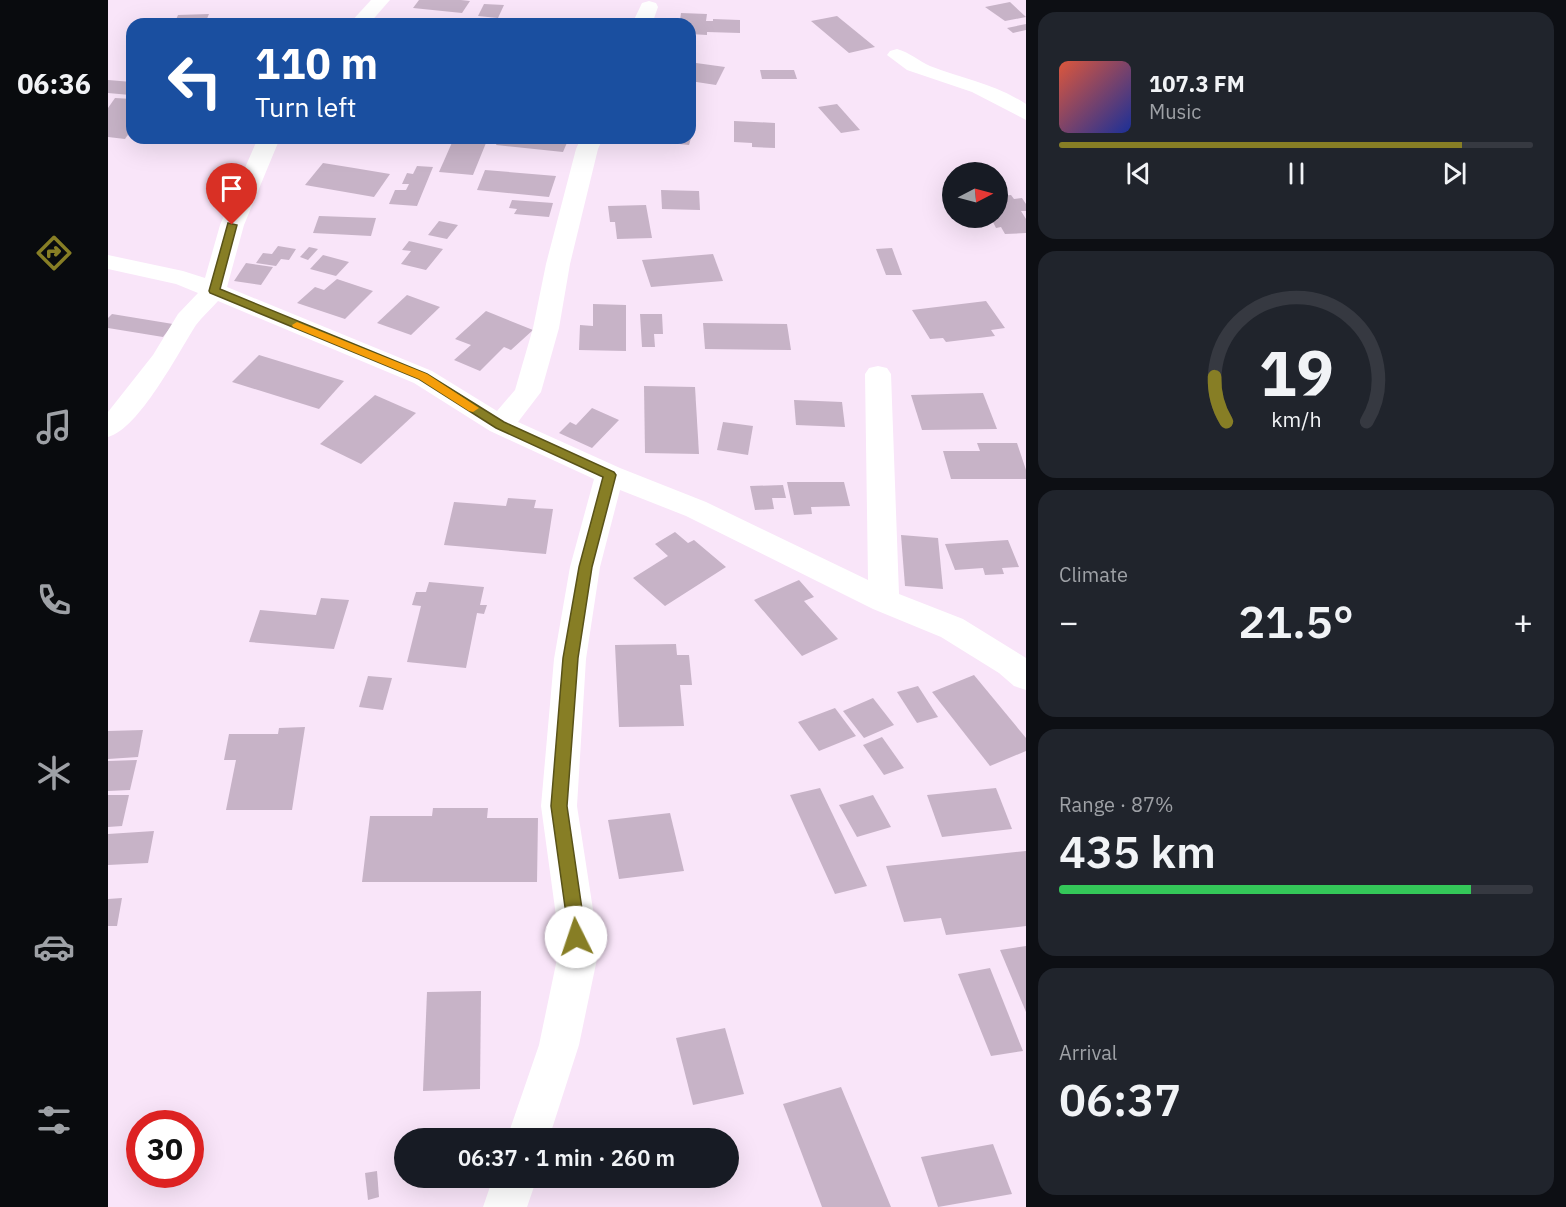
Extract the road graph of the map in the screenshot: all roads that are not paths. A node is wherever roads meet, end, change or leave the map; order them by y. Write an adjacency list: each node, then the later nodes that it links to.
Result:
1 (381, 0): 2 (street)
2 (364, 18)
3 (897, 55): 4 (street)
4 (1026, 114)
5 (266, 144): 8 (street)
6 (589, 144): 10 (street)
7 (108, 262): 8 (street)
8 (214, 291): 10 (street); 11 (street)
9 (878, 374): 13 (street)
10 (500, 425): 12 (street)
11 (108, 428)
12 (610, 475): 13 (street); 15 (street)
13 (884, 601): 14 (street)
14 (1026, 677)
15 (531, 1128)
16 (512, 1188): 17 (street)
17 (505, 1207)

